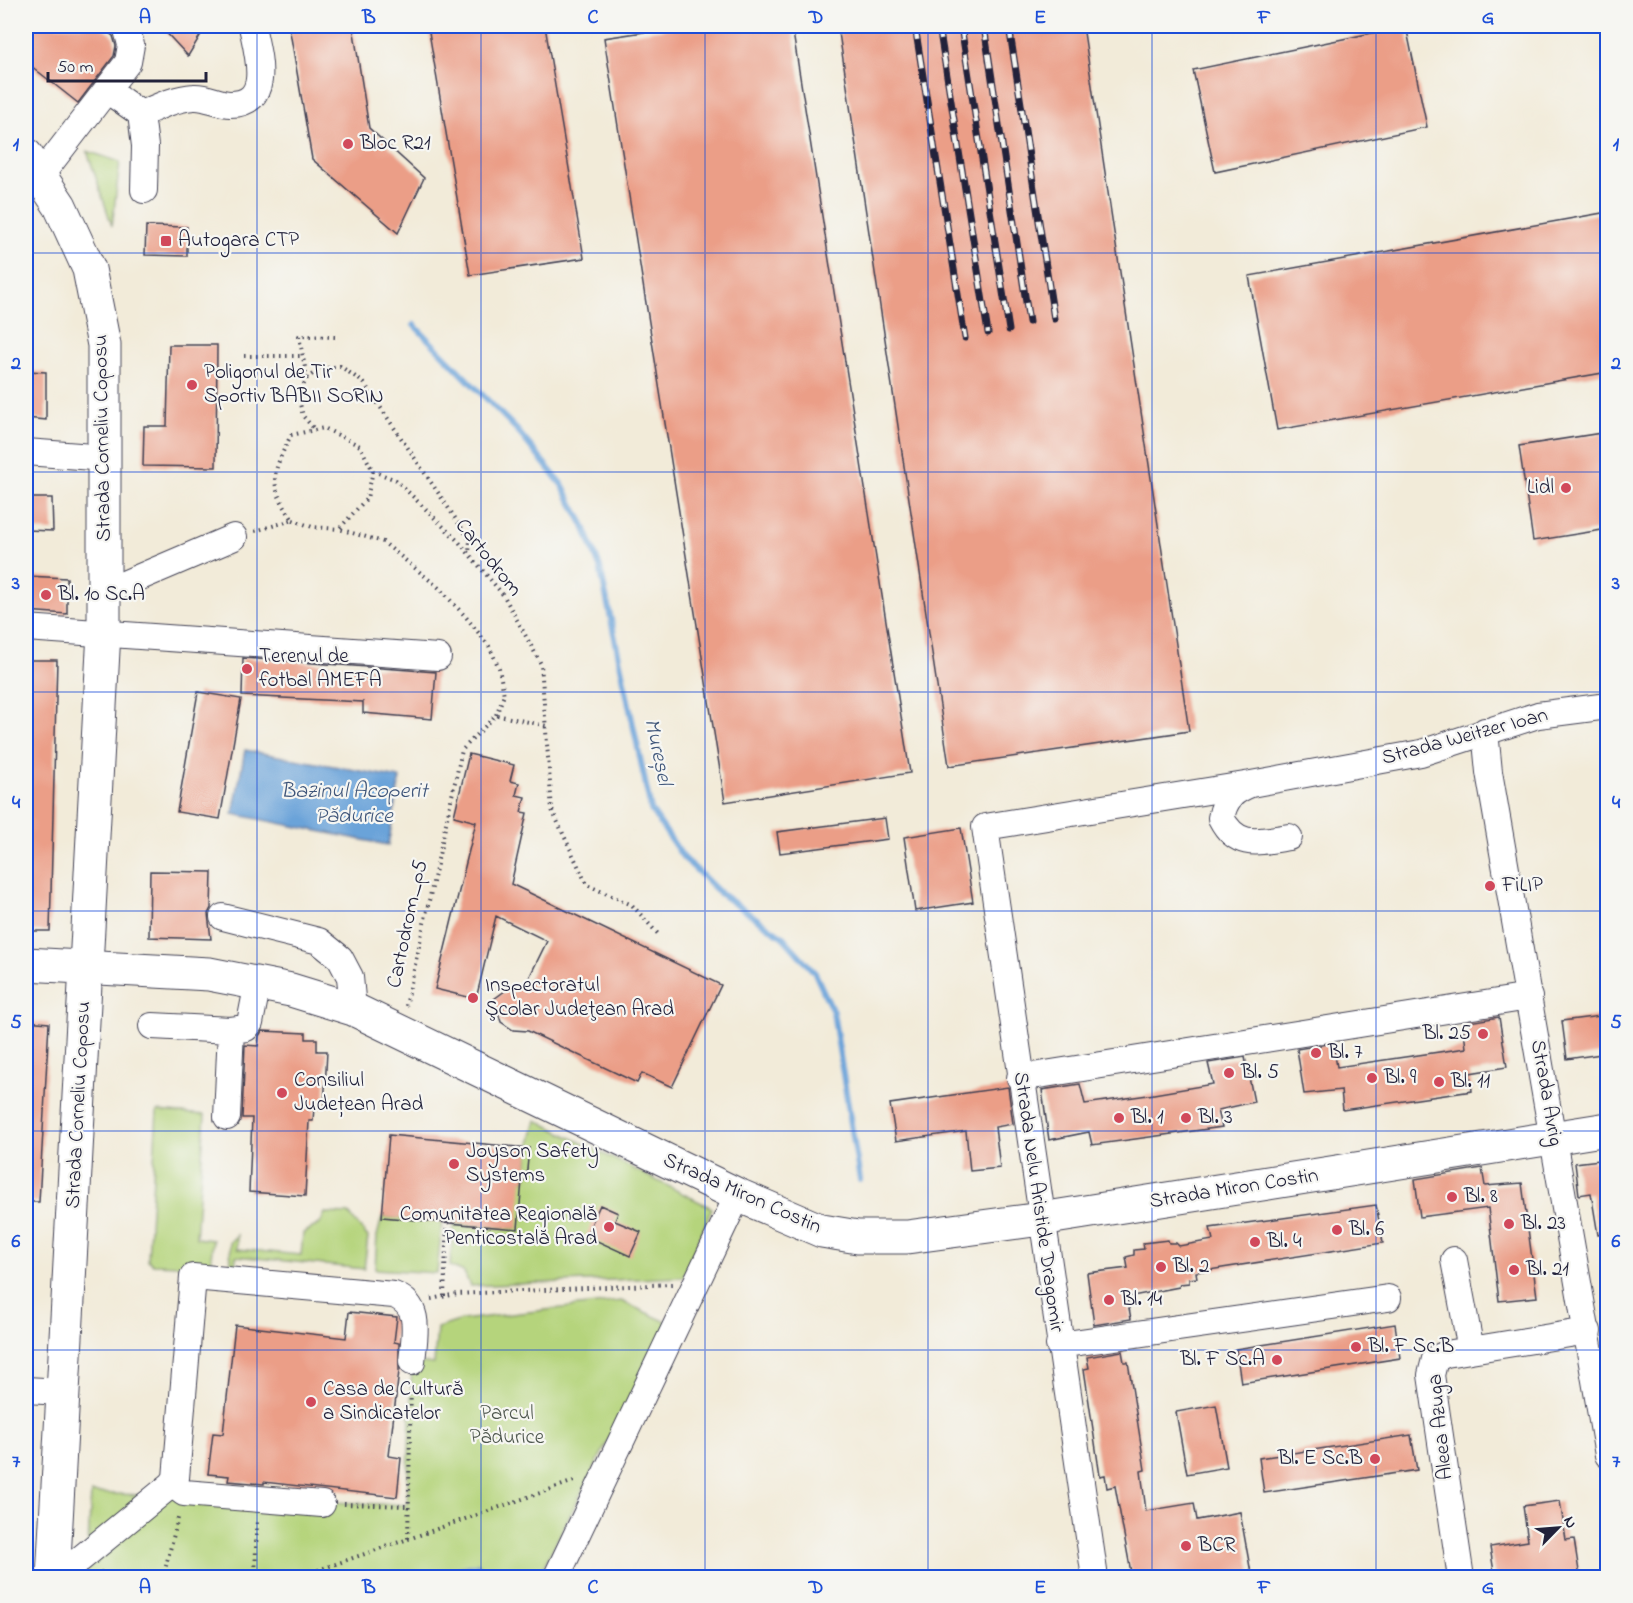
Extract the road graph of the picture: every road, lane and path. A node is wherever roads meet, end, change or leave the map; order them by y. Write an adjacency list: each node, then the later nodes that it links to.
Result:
1 (126, 26): 3 (street)
2 (252, 26): 4 (street)
3 (107, 90): 4 (street); 5 (street)
4 (141, 114): 6 (street)
5 (33, 165): 13 (main road, Strada Corneliu Coposu)
6 (144, 190)
7 (335, 337): 9 (path)
8 (244, 356): 9 (path)
9 (303, 356): 10 (path)
10 (307, 378): 11 (path); 18 (path)
11 (315, 430): 14 (path); 15 (path)
12 (26, 452): 13 (street)
13 (106, 458): 19 (main road, Strada Corneliu Coposu)
14 (373, 471): 16 (path); 18 (path, Cartodrom)
15 (293, 520): 16 (path); 17 (path)
16 (339, 529): 24 (path)
17 (234, 537): 19 (street)
18 (469, 554): 25 (path, Cartodrom)
19 (105, 592): 21 (main road, Strada Corneliu Coposu)
20 (26, 628): 21 (street)
21 (104, 632): 22 (street); 33 (main road, Strada Corneliu Coposu)
22 (438, 657)
23 (1608, 706): 26 (street, Strada Weitzer Ioan)
24 (496, 715): 25 (path); 39 (path, Cartodrom_p5)
25 (547, 726): 31 (path, Cartodrom)
26 (1485, 731): 27 (street, Strada Weitzer Ioan); 35 (street, Strada Avrig)
27 (1251, 784): 28 (street, Strada Weitzer Ioan); 29 (street, Strada Weitzer Ioan)
28 (986, 826): 40 (street, Strada Nelu Aristide Dragomir)
29 (1288, 837)
30 (223, 917): 36 (street)
31 (659, 935)
32 (26, 964): 33 (main road, Strada Miron Costin)
33 (87, 967): 34 (main road, Strada Miron Costin); 57 (main road, Strada Corneliu Coposu)
34 (258, 982): 36 (main road, Strada Miron Costin); 38 (street)
35 (1529, 996): 40 (street); 43 (street, Strada Avrig)
36 (352, 1009): 39 (main road, Strada Miron Costin)
37 (152, 1026): 38 (street)
38 (231, 1030): 41 (street)
39 (400, 1034): 44 (main road, Strada Miron Costin)
40 (1020, 1078): 45 (street, Strada Nelu Aristide Dragomir)
41 (227, 1117)
42 (1608, 1129): 43 (main road, Strada Miron Costin)
43 (1554, 1137): 45 (main road, Strada Miron Costin); 52 (street, Strada Avrig)
44 (738, 1196): 45 (main road, Strada Miron Costin); 48 (street)
45 (1041, 1219): 53 (street, Strada Nelu Aristide Dragomir)
46 (447, 1223): 49 (path)
47 (1454, 1260): 54 (street)
48 (697, 1283): 49 (path); 60 (street)
49 (444, 1296): 51 (path)
50 (1388, 1298): 53 (street)
51 (413, 1310): 55 (street); 61 (street)
52 (1588, 1330): 54 (street, Aleea Azuga); 58 (street, Strada Avrig)
53 (1059, 1345): 72 (street, Strada Nelu Aristide Dragomir)
54 (1471, 1350): 73 (street, Aleea Azuga)
55 (412, 1362): 64 (path)
56 (26, 1390): 57 (street)
57 (62, 1392): 66 (main road, Strada Corneliu Coposu)
58 (1603, 1403): 59 (street, Strada Avrig)
59 (1608, 1455)
60 (608, 1470): 65 (path); 71 (street)
61 (178, 1489): 62 (street); 67 (street); 68 (path)
62 (258, 1501): 63 (street); 69 (path)
63 (322, 1504): 64 (path)
64 (407, 1506): 65 (path)
65 (408, 1539): 70 (path)
66 (52, 1578)
67 (57, 1578)
68 (163, 1578)
69 (255, 1578)
70 (295, 1578)
71 (556, 1578)
72 (1095, 1578)
73 (1461, 1578)

